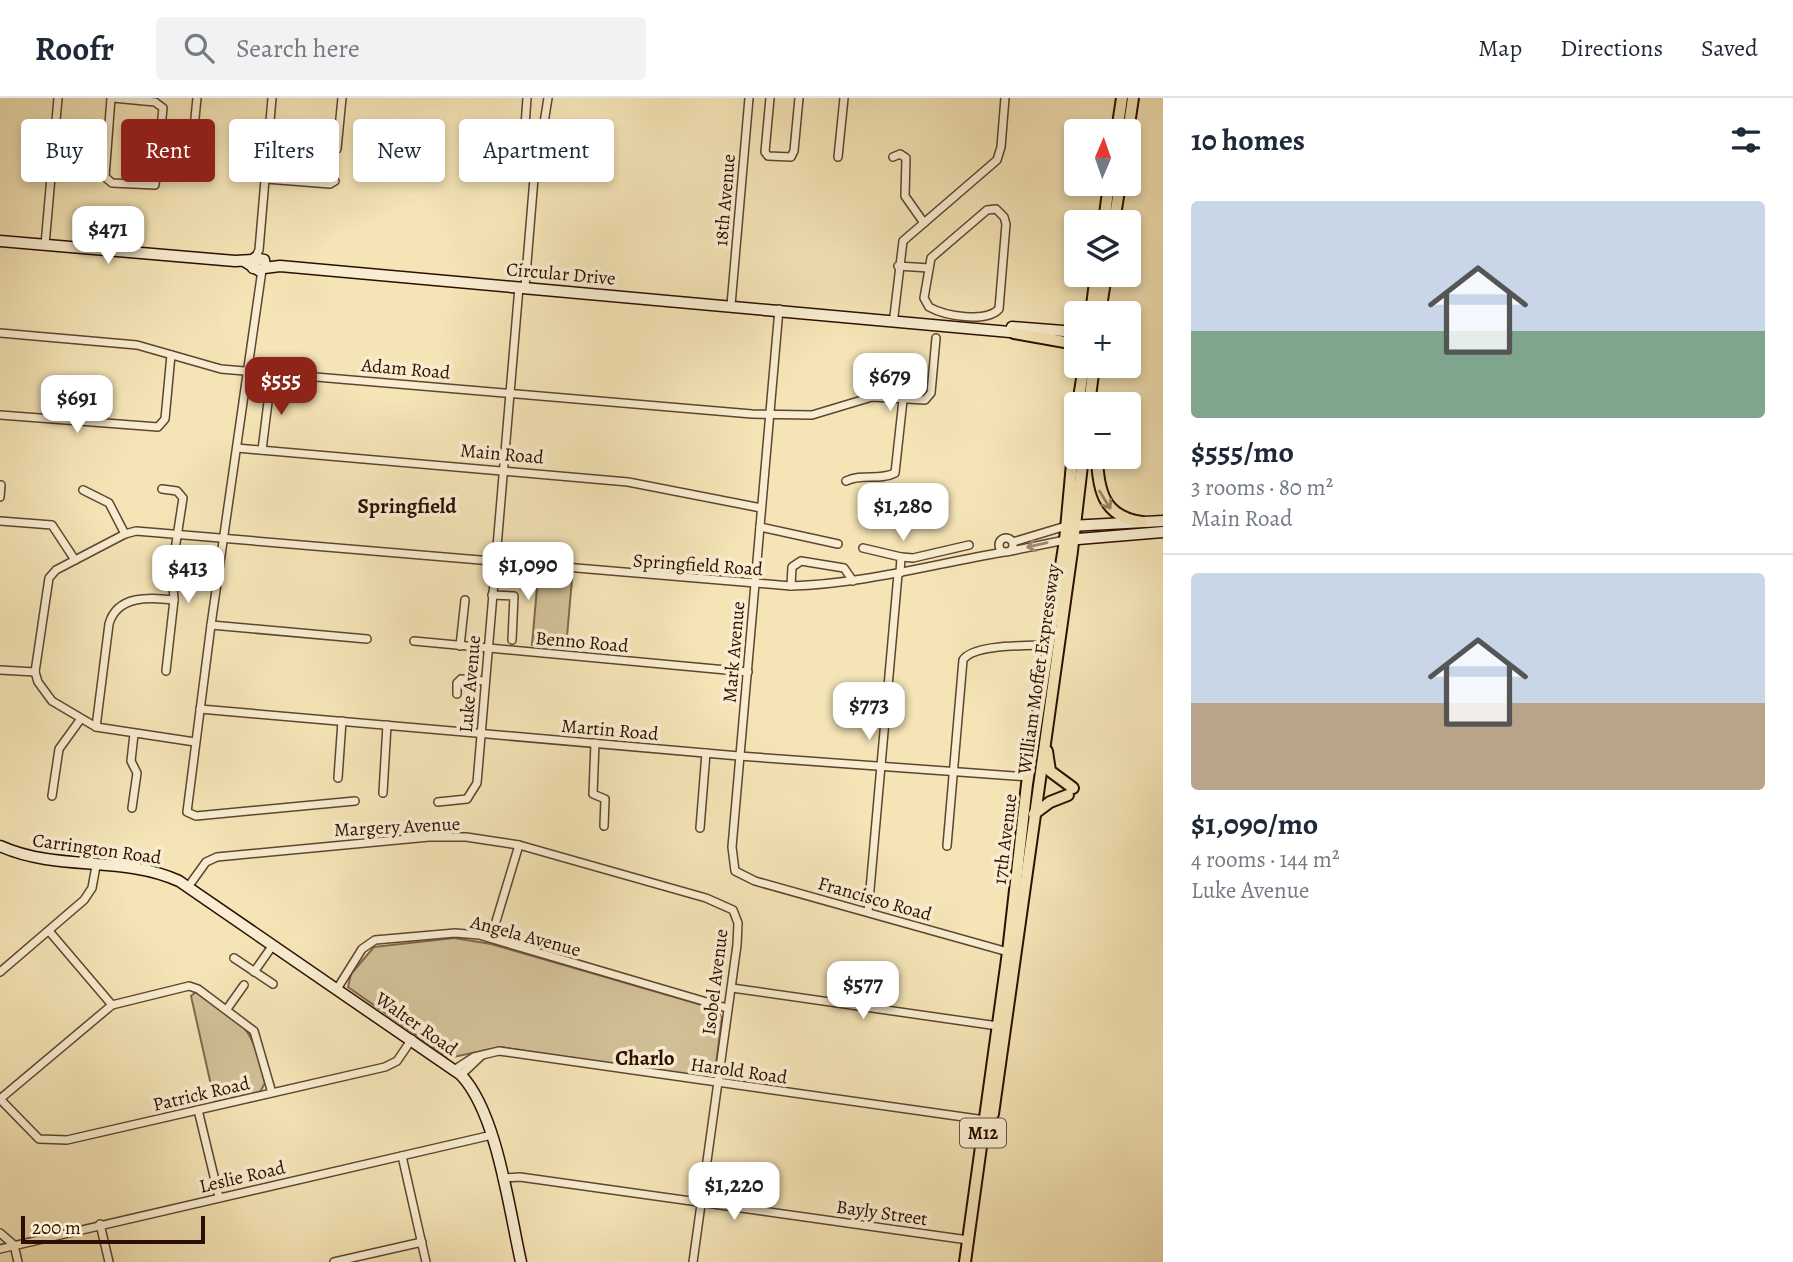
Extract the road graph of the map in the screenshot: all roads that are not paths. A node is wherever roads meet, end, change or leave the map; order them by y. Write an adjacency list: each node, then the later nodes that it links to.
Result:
1 (58, 98): 28 (street)
2 (112, 98): 2 (street)
3 (197, 98): 15 (street)
4 (272, 98): 16 (street)
5 (342, 98): 19 (street)
6 (527, 98): 7 (street)
7 (548, 98)
8 (749, 98): 33 (street, 18th Avenue)
9 (770, 98): 10 (street)
10 (799, 98)
11 (844, 98): 20 (street)
12 (1005, 98): 26 (street)
13 (1122, 98): 17 (main road)
14 (1133, 98): 18 (main road)
15 (195, 119)
16 (270, 119)
17 (1119, 119)
18 (1130, 119)
19 (339, 129)
20 (838, 157)
21 (893, 157): 26 (street)
22 (266, 182): 29 (street)
23 (304, 182): 24 (street)
24 (333, 182)
25 (533, 182): 32 (street, Luke Avenue)
26 (924, 223): 30 (street)
27 (0, 241): 28 (street, Circular Drive)
28 (45, 245): 29 (street, Circular Drive)
29 (257, 262): 32 (street, Circular Drive); 44 (street)
30 (898, 266): 31 (street); 36 (street)
31 (929, 268): 31 (street)
32 (522, 287): 33 (street, Circular Drive); 46 (street, Luke Avenue)
33 (731, 305): 34 (street, Circular Drive)
34 (779, 309): 35 (street, Circular Drive); 48 (street, Mark Avenue)
35 (838, 315): 36 (street, Circular Drive); 39 (street, Circular Drive)
36 (894, 316): 37 (street, Circular Drive)
37 (1064, 331)
38 (0, 333): 43 (street, Adam Road)
39 (1014, 333): 40 (street, Circular Drive); 42 (main road)
40 (1064, 337)
41 (936, 338): 47 (street)
42 (1064, 339)
43 (171, 355): 44 (street, Adam Road); 49 (street)
44 (247, 370): 46 (street, Adam Road); 50 (street)
45 (270, 386): 51 (street)
46 (510, 393): 48 (street, Adam Road); 55 (street, Luke Avenue)
47 (904, 400): 48 (street, Adam Road); 56 (street)
48 (771, 414): 61 (street, Mark Avenue)
49 (0, 415)
50 (237, 447): 51 (street, Main Road); 70 (street)
51 (262, 450): 55 (street, Main Road)
52 (1073, 469): 65 (main road, 17th Avenue / M12)
53 (1081, 469): 65 (main road, M12)
54 (1097, 469): 64 (main road, one-way to 64)
55 (503, 471): 61 (street, Main Road); 79 (street, Luke Avenue)
56 (846, 481)
57 (1, 485): 60 (street)
58 (162, 489): 69 (street)
59 (83, 490): 68 (street)
60 (0, 497)
61 (761, 508): 66 (street, Mark Avenue)
62 (0, 521): 78 (street)
63 (1163, 521): 64 (street)
64 (1142, 522): 65 (street)
65 (1070, 526): 71 (main road, 17th Avenue / M12); 72 (street)
66 (760, 527): 73 (street); 82 (street, Mark Avenue)
67 (1163, 532): 71 (street)
68 (125, 534): 69 (street, Springfield Road); 78 (street)
69 (177, 535): 70 (street, Springfield Road); 85 (street)
70 (223, 540): 79 (street, Springfield Road); 87 (street)
71 (1069, 540): 76 (street, Springfield Road, one-way to 76); 91 (main road, 17th Avenue / M12); 105 (main road, William Moffet Expressway / M12)
72 (1013, 542): 76 (street); 76 (street)
73 (838, 544)
74 (969, 545): 77 (street)
75 (863, 548): 77 (street)
76 (1005, 549): 80 (street, Springfield Road)
77 (901, 557): 80 (street)
78 (75, 559): 96 (street)
79 (495, 563): 82 (street, Springfield Road); 84 (street, Luke Avenue)
80 (899, 574): 81 (street, Springfield Road); 112 (street)
81 (853, 581): 83 (street, Springfield Road); 83 (street)
82 (755, 585): 83 (street, Springfield Road); 97 (street, Mark Avenue)
83 (791, 586)
84 (492, 595): 89 (street); 93 (street, Luke Avenue)
85 (174, 600): 95 (street); 104 (street)
86 (465, 600): 92 (street)
87 (211, 625): 88 (street); 100 (street)
88 (368, 639)
89 (512, 640)
90 (414, 641): 92 (street, Benno Road)
91 (1047, 645): 113 (street); 115 (main road, 17th Avenue / M12)
92 (460, 646): 93 (street, Benno Road)
93 (488, 648): 97 (street, Benno Road); 98 (street, Luke Avenue)
94 (0, 670): 96 (street)
95 (166, 671)
96 (35, 672): 101 (street)
97 (748, 672): 111 (street, Mark Avenue)
98 (485, 681): 99 (street); 106 (street, Luke Avenue)
99 (457, 694)
100 (200, 709): 102 (street, Martin Road); 108 (street)
101 (80, 720): 104 (street); 117 (street)
102 (342, 722): 103 (street, Martin Road); 114 (street)
103 (387, 725): 106 (street, Martin Road); 116 (street)
104 (96, 727): 107 (street)
105 (1047, 731): 115 (main road, William Moffet Expressway / M12); 121 (main road)
106 (481, 733): 109 (street, Martin Road); 119 (street, Luke Avenue)
107 (134, 734): 108 (street); 120 (street)
108 (195, 742): 118 (street)
109 (596, 743): 110 (street, Martin Road); 122 (street)
110 (706, 753): 111 (street, Martin Road); 123 (street)
111 (739, 756): 112 (street, Martin Road); 128 (street, Mark Avenue)
112 (881, 767): 113 (street, Martin Road); 130 (street)
113 (953, 773): 115 (street, Martin Road); 126 (street)
114 (338, 778)
115 (1030, 781): 121 (main road, William Moffet Expressway / M12); 135 (main road, 17th Avenue / M12)
116 (383, 793)
117 (52, 796)
118 (355, 802)
119 (438, 802)
120 (132, 808)
121 (1034, 814): 137 (main road, William Moffet Expressway / M12)
122 (604, 826)
123 (700, 828)
124 (519, 845): 129 (street, Margery Avenue); 131 (street, Margery Avenue); 133 (street)
125 (0, 846): 127 (street, Carrington Road)
126 (947, 846)
127 (96, 866): 129 (street, Carrington Road); 132 (street)
128 (735, 871): 130 (street, Francisco Road)
129 (188, 887): 134 (street, Walter Road)
130 (868, 912): 135 (street, Francisco Road)
131 (737, 914): 142 (street, Isobel Avenue)
132 (49, 931): 138 (street); 144 (street)
133 (491, 938): 143 (street, Angela Avenue); 145 (street, Angela Avenue)
134 (273, 945): 139 (street); 143 (street, Walter Road)
135 (1008, 952): 147 (main road, 17th Avenue / M12)
136 (234, 958): 139 (street)
137 (1014, 970): 154 (main road, 17th Avenue / M12)
138 (0, 972)
139 (254, 972): 140 (street)
140 (273, 984)
141 (244, 985): 146 (street)
142 (732, 988): 145 (street, Isobel Avenue); 147 (street)
143 (337, 989): 148 (street, Walter Road)
144 (112, 1005): 146 (street); 152 (street)
145 (727, 1008): 150 (street, Isobel Avenue)
146 (227, 1009): 151 (street)
147 (998, 1026): 154 (main road, 17th Avenue / M12)
148 (412, 1040): 149 (street, Walter Road); 151 (street, Patrick Road)
149 (458, 1072): 150 (street, Harold Road); 155 (street, Walter Road)
150 (717, 1083): 154 (street, Harold Road); 159 (street, Isobel Avenue)
151 (272, 1093): 153 (street, Patrick Road)
152 (0, 1099): 153 (street, Patrick Road)
153 (198, 1110): 158 (street)
154 (989, 1120): 162 (main road, 17th Avenue / M12); 173 (main road, 17th Avenue / M12)
155 (492, 1135): 156 (street, Leslie Road); 157 (street, Walter Road)
156 (402, 1156): 158 (street, Leslie Road); 163 (street)
157 (501, 1178): 159 (street, Bayly Street); 170 (street, Walter Road)
158 (219, 1197): 160 (street, Leslie Road)
159 (701, 1203): 162 (street, Bayly Street); 171 (street, Isobel Avenue)
160 (100, 1224): 164 (street, Leslie Road); 167 (street)
161 (0, 1233): 164 (street)
162 (968, 1240): 172 (main road, 17th Avenue / M12)
163 (422, 1242): 168 (street); 169 (street)
164 (14, 1245): 165 (street, Leslie Road); 166 (street)
165 (0, 1249)
166 (18, 1262)
167 (109, 1262)
168 (334, 1262)
169 (426, 1262)
170 (521, 1262)
171 (693, 1262)
172 (965, 1262)
173 (972, 1262)

